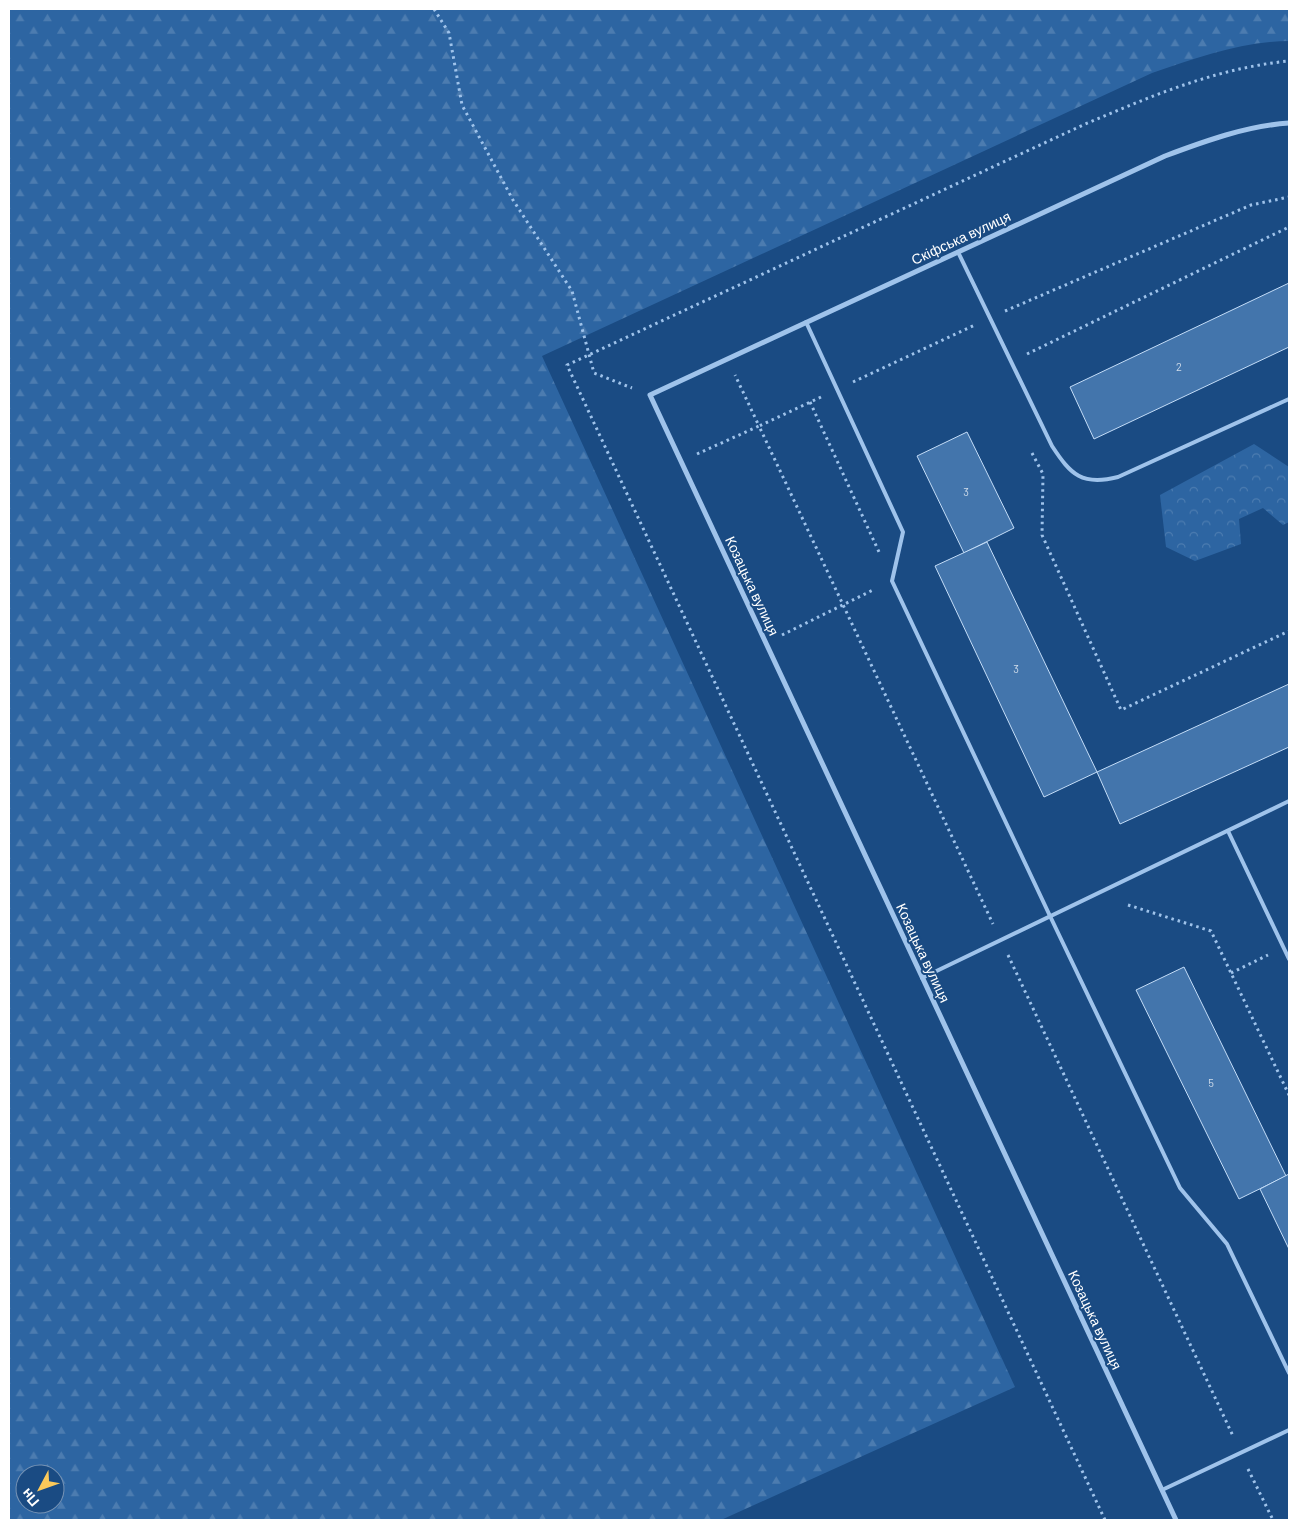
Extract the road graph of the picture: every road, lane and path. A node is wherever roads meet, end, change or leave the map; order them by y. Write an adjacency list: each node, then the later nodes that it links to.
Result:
1 (434, 9): 11 (path)
2 (1289, 62): 11 (path)
3 (1289, 123): 6 (street, Скіфська вулиця)
4 (1289, 197): 7 (path)
5 (1289, 227): 13 (path)
6 (958, 252): 7 (lane); 8 (street, Скіфська вулиця)
7 (989, 318): 9 (path); 13 (lane)
8 (806, 322): 12 (street, Скіфська вулиця); 14 (lane)
9 (971, 326): 10 (path); 14 (path)
10 (976, 335)
11 (589, 355): 15 (path); 39 (path)
12 (728, 359): 15 (street, Скіфська вулиця); 18 (path)
13 (1010, 362): 16 (lane)
14 (838, 389): 17 (path); 21 (lane)
15 (650, 395): 20 (street, Козацька вулиця)
16 (1289, 399)
17 (810, 402): 18 (path); 21 (path)
18 (759, 426): 20 (path); 22 (path)
19 (1030, 448): 23 (path)
20 (681, 462): 24 (street, Козацька вулиця)
21 (892, 581): 22 (path); 28 (lane)
22 (844, 604): 24 (path); 29 (path)
23 (1289, 631)
24 (766, 643): 33 (street, Козацька вулиця)
25 (1289, 801): 26 (lane)
26 (1228, 831): 28 (lane); 30 (lane)
27 (1128, 905): 32 (path)
28 (1050, 916): 29 (lane); 35 (lane)
29 (1001, 940): 33 (lane); 37 (path)
30 (1284, 948): 31 (lane); 32 (path)
31 (1289, 958)
32 (1231, 973): 34 (path)
33 (922, 978): 38 (street, Козацька вулиця)
34 (1289, 1095)
35 (1289, 1373)
36 (1289, 1430): 37 (lane)
37 (1241, 1453): 38 (lane); 41 (path)
38 (1162, 1490): 40 (street, Козацька вулиця)
39 (1105, 1520)
40 (1176, 1520)
41 (1273, 1520)

